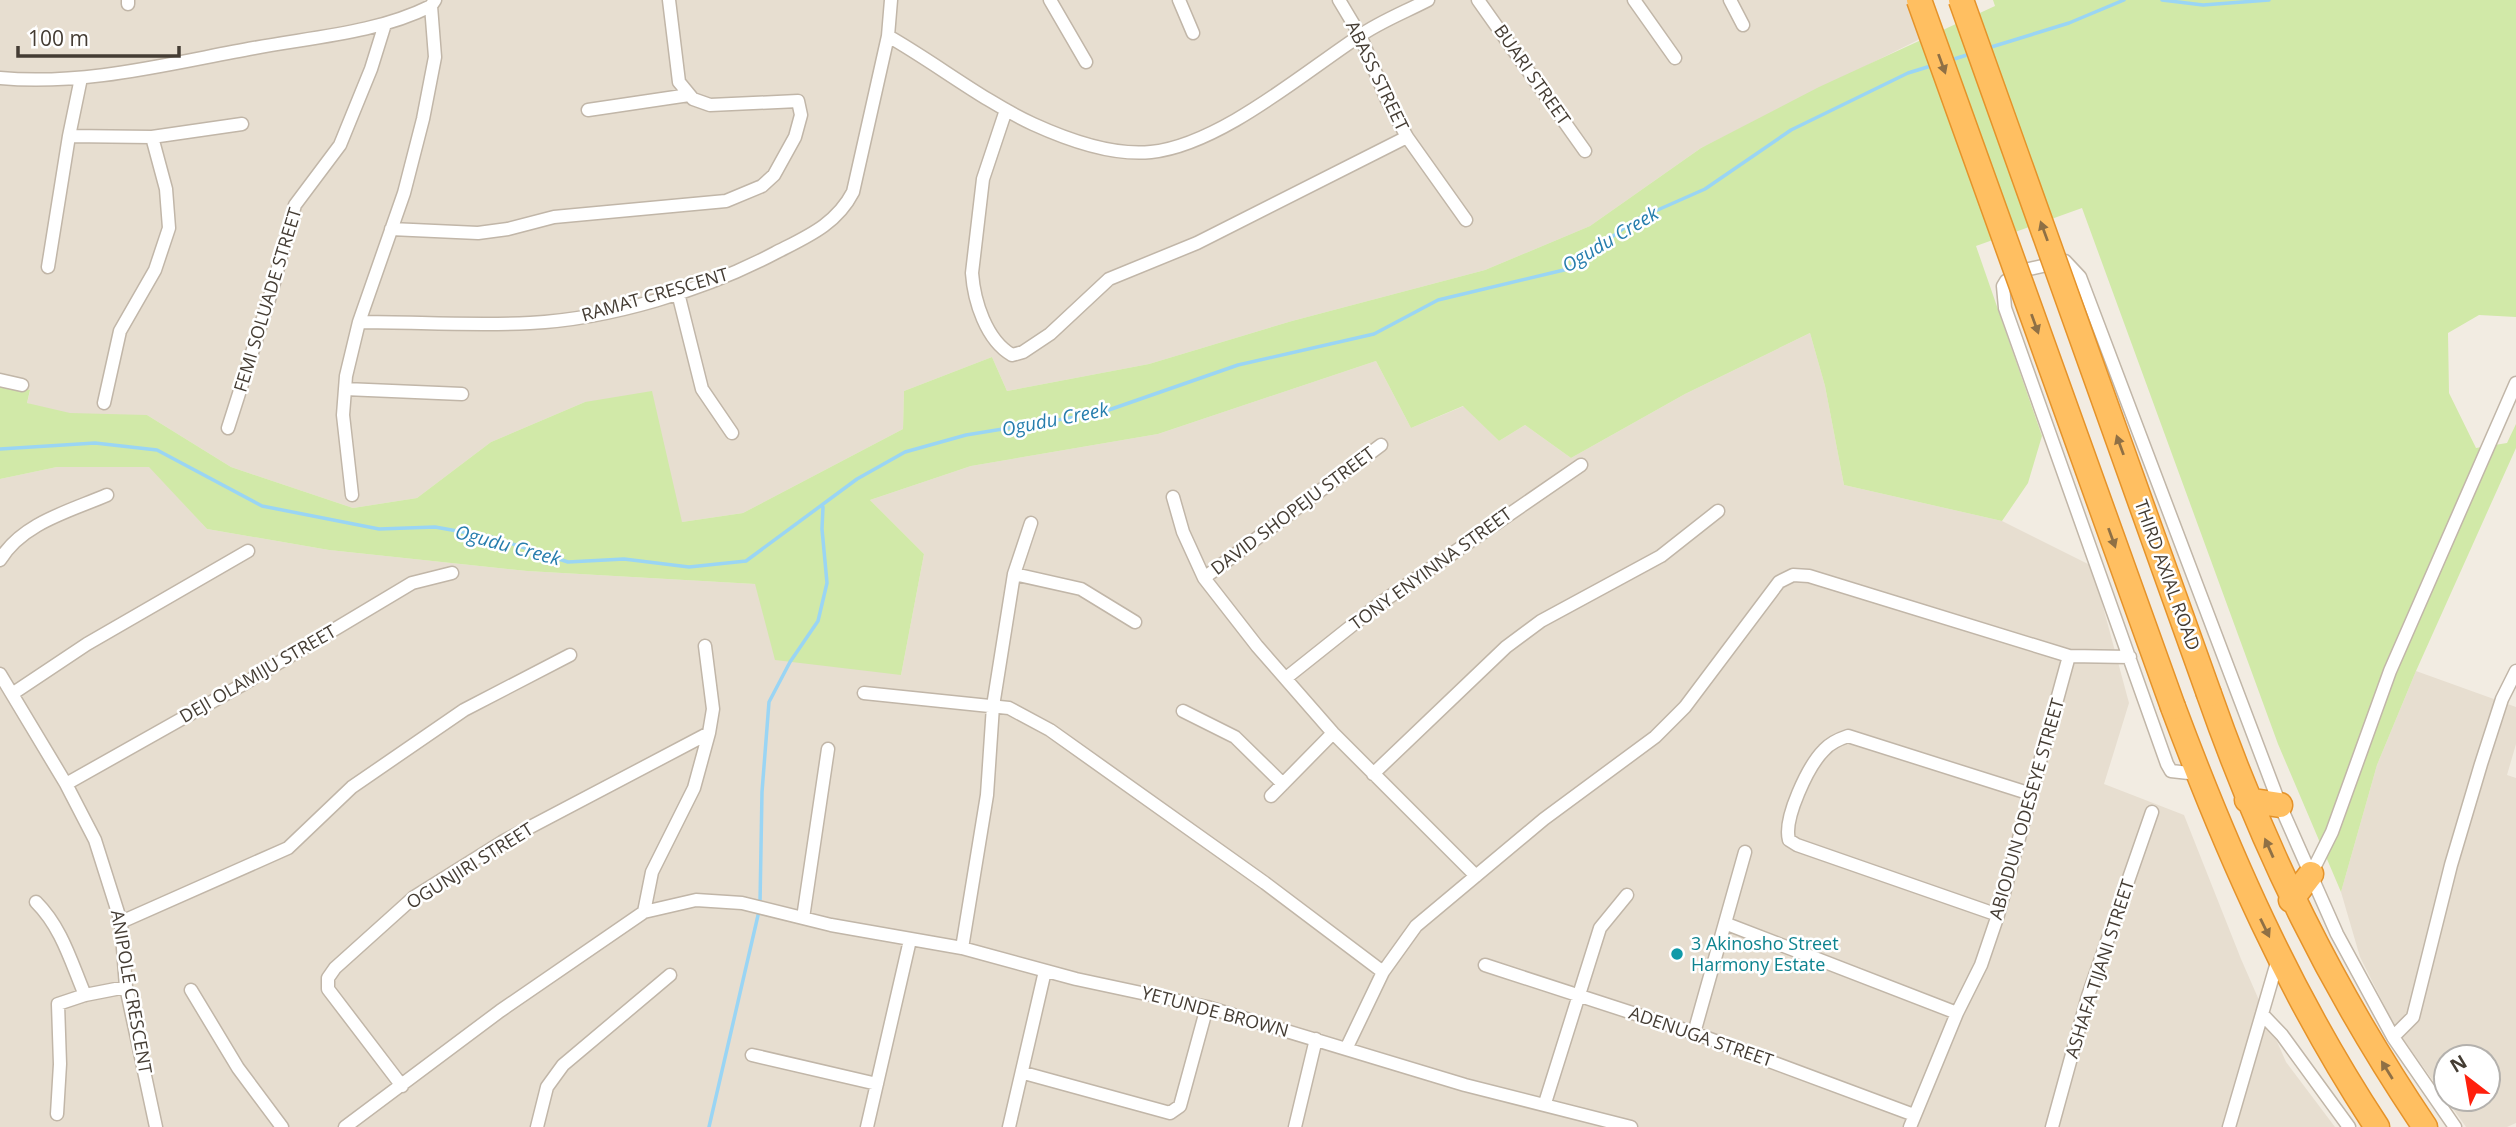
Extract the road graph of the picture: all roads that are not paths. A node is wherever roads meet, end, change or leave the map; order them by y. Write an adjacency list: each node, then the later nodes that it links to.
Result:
1 (670, 0): 22 (street)
2 (891, 0): 17 (street, RAMAT CRESCENT)
3 (1050, 0): 19 (street)
4 (1179, 0): 15 (street)
5 (1339, 0): 16 (street, ABASS STREET)
6 (1429, 0): 16 (street)
7 (1478, 0): 29 (street, BUARI STREET)
8 (1634, 0): 18 (street)
9 (1730, 0): 14 (street)
10 (1919, 0): 71 (highway, one-way to 71, bridge)
11 (1961, 0): 76 (highway, THIRD AXIAL ROAD, one-way to 11, bridge)
12 (433, 3): 13 (street); 31 (street)
13 (384, 24): 21 (street); 41 (street, FEMI SOLUADE STREET)
14 (1743, 25)
15 (1193, 33)
16 (1360, 35): 24 (street); 27 (street, ABASS STREET)
17 (888, 36): 24 (street); 33 (street, RAMAT CRESCENT)
18 (1675, 58)
19 (1086, 62)
20 (0, 78): 21 (street)
21 (81, 78): 26 (street)
22 (689, 95): 23 (street); 31 (street)
23 (588, 110)
24 (1006, 110): 27 (street)
25 (242, 124): 28 (street)
26 (69, 136): 28 (street); 32 (street)
27 (1407, 136): 30 (street, ABASS STREET)
28 (152, 137): 40 (street)
29 (1585, 151)
30 (1466, 220)
31 (391, 229): 34 (street)
32 (48, 267)
33 (678, 293): 34 (street, RAMAT CRESCENT); 42 (street)
34 (359, 322): 38 (street)
35 (0, 380): 37 (street)
36 (2516, 383): 80 (street)
37 (22, 385)
38 (345, 388): 39 (street); 46 (street)
39 (462, 394)
40 (104, 403)
41 (228, 428)
42 (732, 433)
43 (1381, 444): 54 (street, DAVID SHOPEJU STREET)
44 (1581, 465): 62 (street, TONY ENYINNA STREET)
45 (107, 495): 51 (street)
46 (352, 495)
47 (1173, 497): 54 (street)
48 (1718, 511): 70 (street)
49 (1031, 523): 53 (street)
50 (248, 551): 64 (street)
51 (0, 559)
52 (452, 573): 72 (street, DEJI OLAMIJU STREET)
53 (1014, 574): 55 (street); 65 (street)
54 (1204, 578): 62 (street)
55 (1135, 622)
56 (705, 646): 67 (street)
57 (570, 655): 88 (street)
58 (2069, 656): 59 (street); 74 (street, ABIODUN ODESEYE STREET); 81 (street)
59 (2130, 657): 71 (street); 77 (street)
60 (0, 674): 64 (street, ANIPOLE CRESCENT)
61 (2515, 675): 105 (street)
62 (1286, 678): 68 (street)
63 (864, 693): 65 (street)
64 (12, 694): 72 (street, ANIPOLE CRESCENT)
65 (993, 706): 91 (street); 95 (street)
66 (1183, 712): 73 (street)
67 (709, 733): 85 (street); 111 (street, OGUNJIRI STREET)
68 (1333, 733): 70 (street); 73 (street)
69 (828, 749): 87 (street)
70 (1373, 774): 81 (street)
71 (2198, 774): 92 (highway, one-way to 92)
72 (66, 784): 88 (street, ANIPOLE CRESCENT)
73 (1283, 784): 75 (street)
74 (2031, 794): 86 (street, ABIODUN ODESEYE STREET); 86 (street)
75 (1271, 796)
76 (2247, 800): 77 (highway); 83 (highway, THIRD AXIAL ROAD, one-way to 76)
77 (2280, 805): 80 (street)
78 (2152, 812): 123 (street, ASHAFA TIJANI STREET)
79 (1745, 852): 89 (street)
80 (2311, 874): 83 (highway); 105 (street)
81 (1476, 876): 95 (street)
82 (1627, 895): 100 (street)
83 (2291, 900): 127 (highway, THIRD AXIAL ROAD, one-way to 83)
84 (36, 902): 99 (street)
85 (644, 912): 87 (street, YETUNDE BROWN); 111 (street)
86 (1998, 915): 102 (street, ABIODUN ODESEYE STREET)
87 (799, 916): 90 (street, YETUNDE BROWN)
88 (121, 922): 97 (street, ANIPOLE CRESCENT)
89 (1727, 924): 102 (street); 104 (street)
90 (910, 940): 91 (street, YETUNDE BROWN); 110 (street)
91 (962, 948): 94 (street, YETUNDE BROWN)
92 (2278, 958): 103 (street); 126 (highway)
93 (1485, 965): 100 (street, ADENUGA STREET)
94 (1045, 971): 101 (street, YETUNDE BROWN); 109 (street)
95 (1383, 972): 107 (street)
96 (670, 975): 118 (street)
97 (126, 987): 99 (street); 115 (street, ANIPOLE CRESCENT)
98 (191, 990): 116 (street)
99 (85, 995): 113 (street)
100 (1577, 995): 104 (street, ADENUGA STREET); 112 (street)
101 (1207, 1007): 106 (street, YETUNDE BROWN); 109 (street)
102 (1957, 1013): 114 (street, ABIODUN ODESEYE STREET)
103 (2262, 1014): 124 (street); 125 (street)
104 (1694, 1033): 114 (street, ADENUGA STREET)
105 (2393, 1037): 128 (street)
106 (1316, 1039): 107 (street, YETUNDE BROWN); 121 (street)
107 (1347, 1047): 112 (street, YETUNDE BROWN)
108 (752, 1055): 110 (street)
109 (1024, 1073): 120 (street)
110 (877, 1084): 119 (street)
111 (402, 1086): 117 (street)
112 (1545, 1103): 122 (street, YETUNDE BROWN)
113 (57, 1114)
114 (1912, 1121)
115 (156, 1127)
116 (282, 1127)
117 (345, 1127)
118 (537, 1127)
119 (867, 1127)
120 (1009, 1127)
121 (1295, 1127)
122 (1631, 1127)
123 (2052, 1127)
124 (2229, 1127)
125 (2349, 1127)
126 (2377, 1127)
127 (2425, 1127)
128 (2455, 1127)

